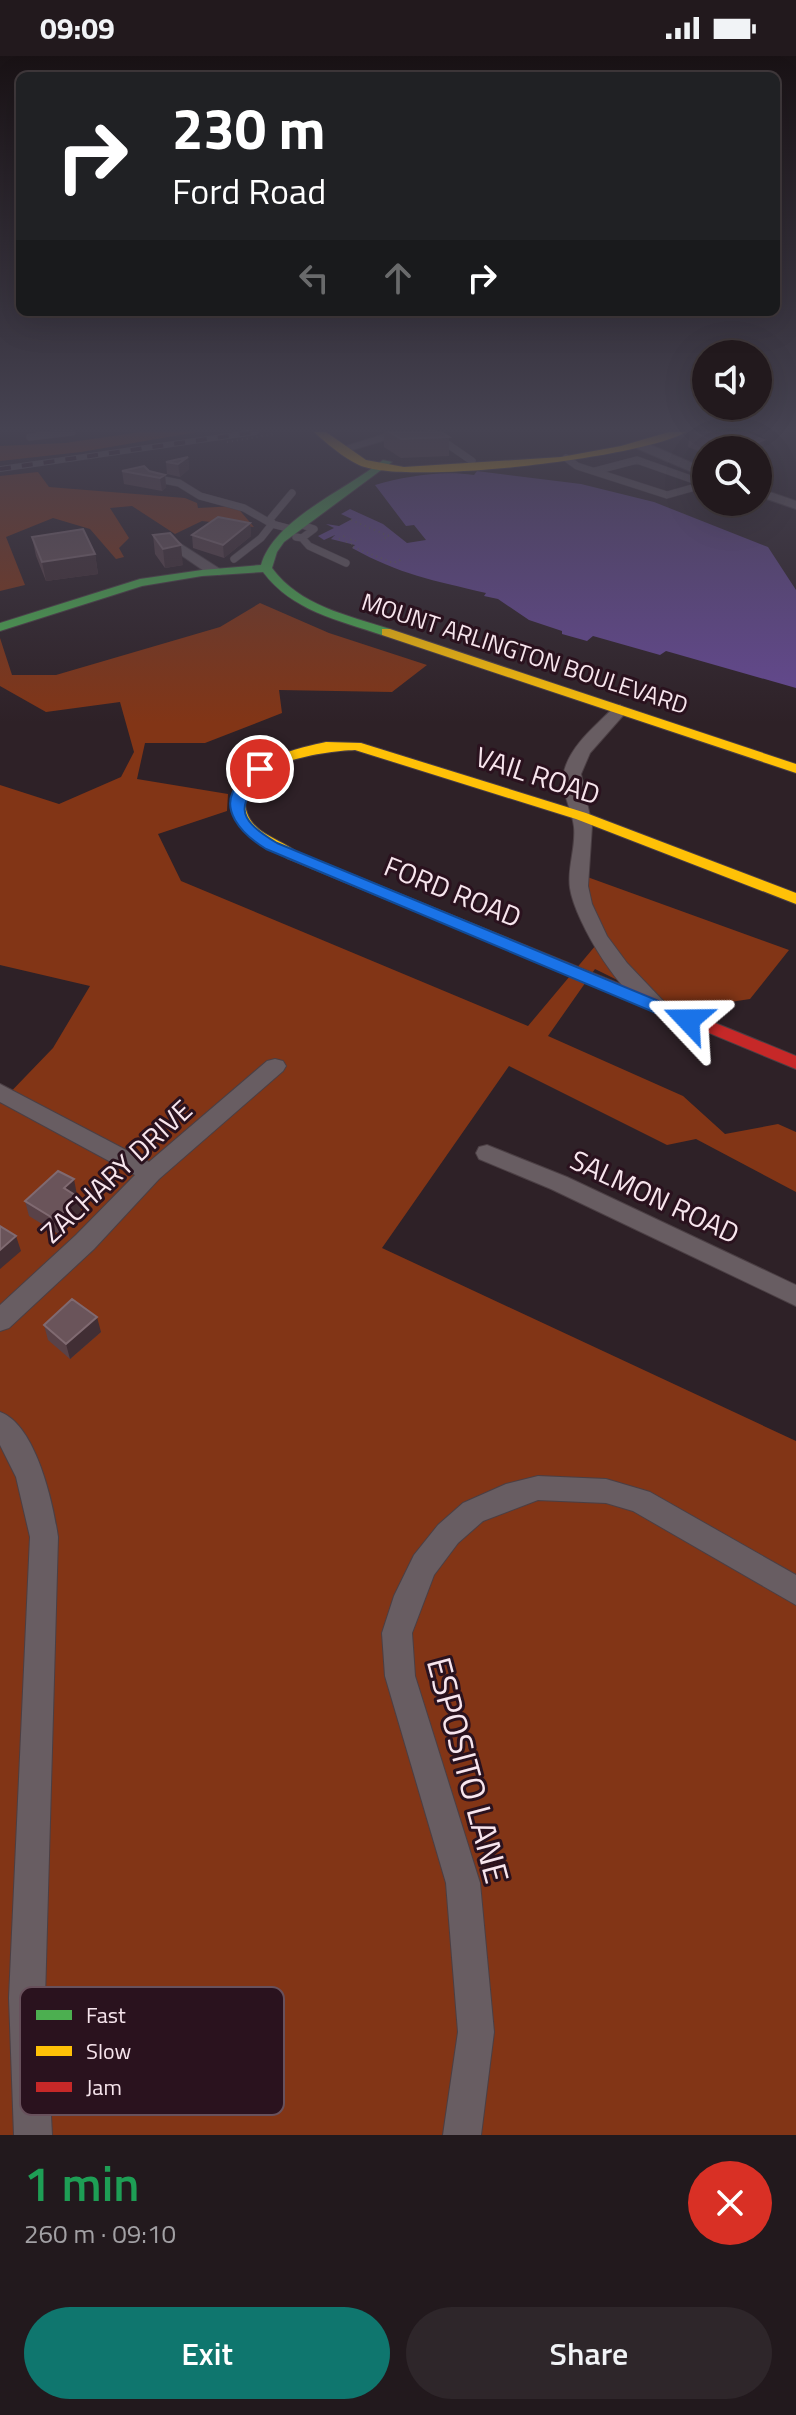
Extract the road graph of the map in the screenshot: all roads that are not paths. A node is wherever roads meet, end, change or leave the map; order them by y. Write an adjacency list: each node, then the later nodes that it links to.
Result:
1 (292, 529): 4 (lane); 5 (lane); 7 (main road)
2 (321, 538): 4 (lane)
3 (167, 539): 8 (street)
4 (309, 546): 6 (lane)
5 (234, 559)
6 (346, 563)
7 (264, 568): 8 (main road); 10 (main road, MOUNT ARLINGTON BOULEVARD)
8 (215, 572): 9 (main road)
9 (0, 627)
10 (620, 710): 12 (main road, MOUNT ARLINGTON BOULEVARD); 13 (street)
11 (260, 769): 13 (main road, VAIL ROAD); 15 (main road, FORD ROAD)
12 (796, 769)
13 (581, 816): 14 (main road, VAIL ROAD); 15 (street)
14 (796, 899)
15 (660, 1008): 16 (main road, FORD ROAD)
16 (796, 1063)
17 (275, 1066): 20 (street, ZACHARY DRIVE)
18 (0, 1092): 20 (street)
19 (487, 1153): 21 (street, SALMON ROAD)
20 (151, 1173): 22 (street, ZACHARY DRIVE)
21 (796, 1296)
22 (0, 1321)
23 (0, 1424): 25 (street)
24 (796, 1591): 28 (street, ESPOSITO LANE)
25 (27, 1987)
26 (32, 2115): 27 (street)
27 (33, 2135)
28 (462, 2135)

